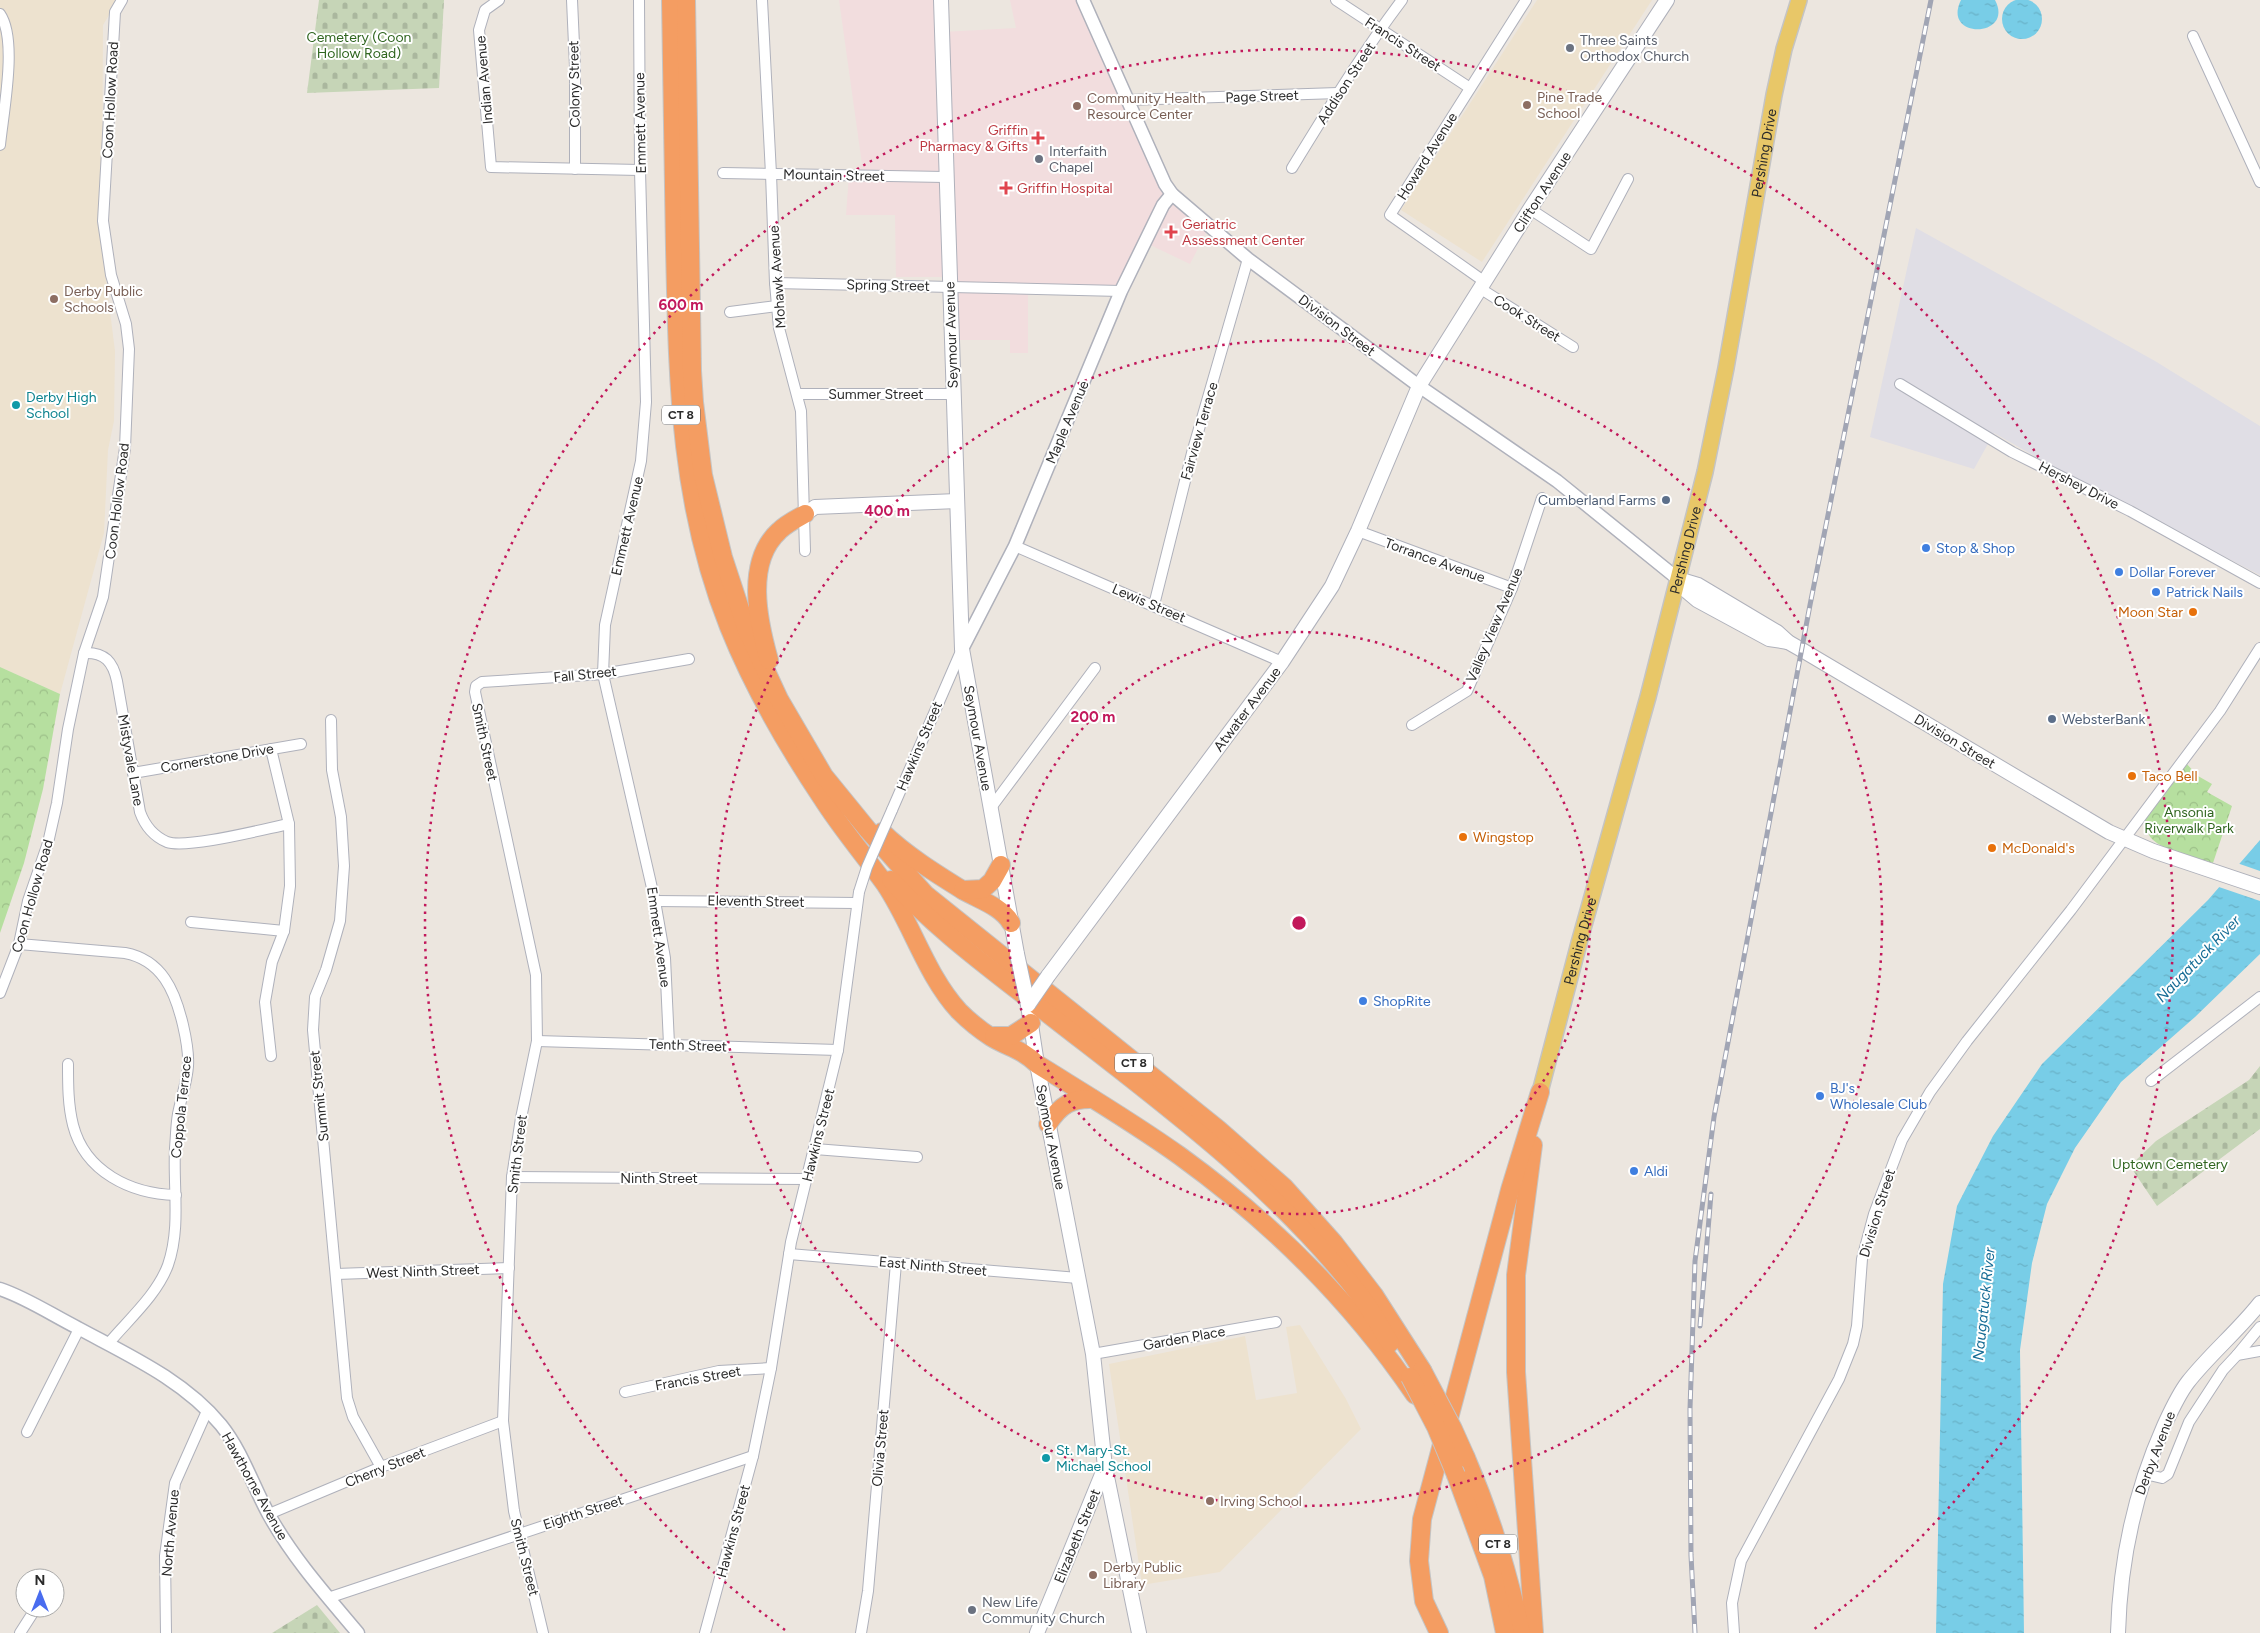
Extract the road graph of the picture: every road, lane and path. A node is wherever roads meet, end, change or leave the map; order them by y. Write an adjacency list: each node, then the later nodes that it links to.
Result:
1 (122, 0): 56 (street, Coon Hollow Road)
2 (499, 0): 23 (street, Indian Avenue)
3 (572, 0): 23 (street, Colony Street)
4 (639, 0): 24 (street, Emmett Avenue)
5 (671, 0): 69 (highway, CT 8)
6 (762, 0): 26 (street, Mohawk Avenue)
7 (941, 0): 27 (main road, Seymour Avenue)
8 (1083, 0): 20 (street, Division Street)
9 (1336, 0): 16 (street, Francis Street)
10 (1402, 0): 16 (street, Addison Street)
11 (1526, 0): 18 (street, Howard Avenue)
12 (1666, 0): 31 (main road, Clifton Avenue)
13 (1799, 0): 50 (main road, Pershing Drive)
14 (687, 4): 62 (highway, CT 8)
15 (0, 14): 21 (street)
16 (1380, 30): 18 (street, Francis Street); 19 (street, Addison Street)
17 (2193, 36): 29 (street)
18 (1470, 88): 35 (street, Howard Avenue)
19 (1338, 93): 20 (street, Page Street); 22 (street, Addison Street)
20 (1127, 100): 30 (street, Division Street)
21 (0, 145)
22 (1292, 168)
23 (575, 169): 24 (street)
24 (640, 170): 60 (street, Emmett Avenue)
25 (723, 173): 26 (street, Mountain Street)
26 (771, 174): 27 (street, Mountain Street); 33 (street, Mohawk Avenue)
27 (946, 177): 34 (main road, Seymour Avenue)
28 (1628, 179): 31 (street)
29 (2260, 182)
30 (1172, 194): 32 (street, Division Street); 36 (street, Maple Avenue)
31 (1530, 209): 35 (main road, Clifton Avenue)
32 (1248, 259): 41 (street, Division Street); 53 (street, Fairview Terrace)
33 (775, 283): 34 (street, Spring Street); 37 (street, Mohawk Avenue)
34 (950, 286): 36 (street, Spring Street); 43 (main road, Seymour Avenue)
35 (1483, 286): 39 (street, Cook Street); 41 (main road, Clifton Avenue)
36 (1121, 291): 48 (street, Maple Avenue)
37 (777, 306): 38 (street); 42 (street, Mohawk Avenue)
38 (730, 312)
39 (1573, 347)
40 (1900, 384): 51 (street, Hershey Drive)
41 (1419, 386): 47 (main road, Atwater Avenue); 50 (street, Division Street)
42 (797, 394): 43 (street, Summer Street); 46 (street, Mohawk Avenue)
43 (954, 394): 45 (main road, Seymour Avenue)
44 (1542, 498): 52 (street, Valley View Avenue)
45 (957, 501): 46 (main road); 55 (main road, Seymour Avenue)
46 (805, 514): 49 (street, Mohawk Avenue); 62 (highway)
47 (1358, 531): 52 (street, Torrance Avenue); 58 (main road, Atwater Avenue)
48 (1015, 546): 53 (street, Lewis Street); 55 (street, Maple Avenue)
49 (806, 551)
50 (1678, 579): 72 (main road, Division Street); 93 (main road, Pershing Drive)
51 (2260, 582)
52 (1512, 588): 64 (street, Valley View Avenue)
53 (1154, 605): 58 (street, Lewis Street)
54 (2260, 648): 72 (street)
55 (962, 649): 70 (main road, Seymour Avenue); 77 (street, Hawkins Street, bridge)
56 (84, 653): 67 (street, Mistyvale Lane); 81 (street, Coon Hollow Road)
57 (688, 660): 60 (street, Fall Street)
58 (1282, 662): 84 (main road, Atwater Avenue, bridge)
59 (1095, 668): 70 (street)
60 (603, 674): 61 (street, Fall Street); 76 (street, Emmett Avenue)
61 (482, 682): 86 (street, Smith Street)
62 (779, 699): 68 (highway, CT 8)
63 (331, 720): 104 (street, Summit Street)
64 (1412, 725)
65 (301, 744): 66 (street, Cornerstone Drive)
66 (271, 749): 67 (street, Cornerstone Drive); 71 (street)
67 (133, 773): 71 (street, Mistyvale Lane)
68 (824, 776): 75 (highway); 116 (highway, CT 8)
69 (823, 800): 85 (highway); 116 (highway, CT 8)
70 (990, 809): 73 (main road, Seymour Avenue)
71 (289, 824): 80 (street)
72 (2123, 839): 74 (main road, Division Street); 141 (street, Division Street)
73 (1001, 865): 75 (highway); 79 (main road, Seymour Avenue)
74 (2260, 888)
75 (963, 890): 79 (highway)
76 (655, 902): 77 (street, Eleventh Street); 87 (street, Emmett Avenue)
77 (856, 903): 88 (street, Hawkins Street)
78 (191, 922): 80 (street)
79 (1011, 923): 84 (main road, Seymour Avenue, bridge)
80 (284, 931): 89 (street)
81 (19, 944): 82 (street, Coon Hollow Road); 100 (street, Coppola Terrace)
82 (0, 993)
83 (2260, 997): 92 (street)
84 (1029, 1014): 85 (highway); 91 (main road, Seymour Avenue)
85 (986, 1034): 91 (highway)
86 (537, 1041): 87 (street, Tenth Street); 98 (street, Smith Street)
87 (669, 1044): 88 (street, Tenth Street)
88 (838, 1050): 96 (street, Hawkins Street)
89 (272, 1056)
90 (68, 1064): 100 (street)
91 (1037, 1064): 94 (highway); 95 (main road, Seymour Avenue)
92 (2151, 1081)
93 (1540, 1092): 137 (highway); 140 (highway)
94 (1093, 1099): 95 (highway); 116 (highway)
95 (1048, 1124): 105 (main road, Seymour Avenue)
96 (815, 1149): 97 (street); 99 (street, Hawkins Street)
97 (917, 1157)
98 (512, 1178): 99 (street, Ninth Street); 103 (street, Smith Street)
99 (807, 1179): 101 (street, Hawkins Street)
100 (176, 1195): 111 (street, Coppola Terrace)
101 (789, 1254): 102 (street, East Ninth Street); 115 (street, Hawkins Street)
102 (896, 1263): 105 (street, East Ninth Street); 134 (street, Olivia Street)
103 (509, 1268): 104 (street, West Ninth Street); 119 (street, Smith Street)
104 (336, 1274): 122 (street, Summit Street)
105 (1078, 1278): 113 (main road, Seymour Avenue)
106 (0, 1290): 110 (street, Hawthorne Avenue)
107 (2260, 1303): 124 (main road, Derby Avenue)
108 (1276, 1322): 113 (street, Garden Place)
109 (2260, 1327): 114 (street)
110 (79, 1329): 111 (street, Hawthorne Avenue); 120 (street)
111 (108, 1344): 118 (street, Hawthorne Avenue)
112 (2260, 1351): 114 (street)
113 (1093, 1354): 123 (main road, Seymour Avenue)
114 (2237, 1355): 124 (street)
115 (771, 1368): 117 (street, Francis Street); 121 (street, Hawkins Street)
116 (1413, 1376): 138 (highway, CT 8, bridge); 139 (highway, CT 8, bridge)
117 (625, 1392)
118 (207, 1411): 125 (street, Hawthorne Avenue); 130 (street, North Avenue)
119 (503, 1421): 122 (street, Cherry Street); 126 (street, Smith Street)
120 (28, 1432)
121 (753, 1456): 126 (street, Eighth Street); 133 (street, Hawkins Street)
122 (381, 1467): 125 (street, Cherry Street)
123 (1106, 1467): 135 (main road, Elizabeth Street); 136 (main road, Seymour Avenue)
124 (2145, 1474): 142 (main road, Derby Avenue)
125 (269, 1514): 127 (street, Hawthorne Avenue)
126 (519, 1533): 127 (street, Eighth Street); 132 (street, Smith Street)
127 (328, 1598): 131 (street, Hawthorne Avenue)
128 (30, 1618): 129 (street)
129 (20, 1633)
130 (166, 1633)
131 (358, 1633)
132 (543, 1633)
133 (705, 1633)
134 (861, 1633)
135 (1037, 1633)
136 (1139, 1633)
137 (1439, 1633)
138 (1505, 1633)
139 (1520, 1633)
140 (1534, 1633)
141 (1734, 1633)
142 (2118, 1633)

